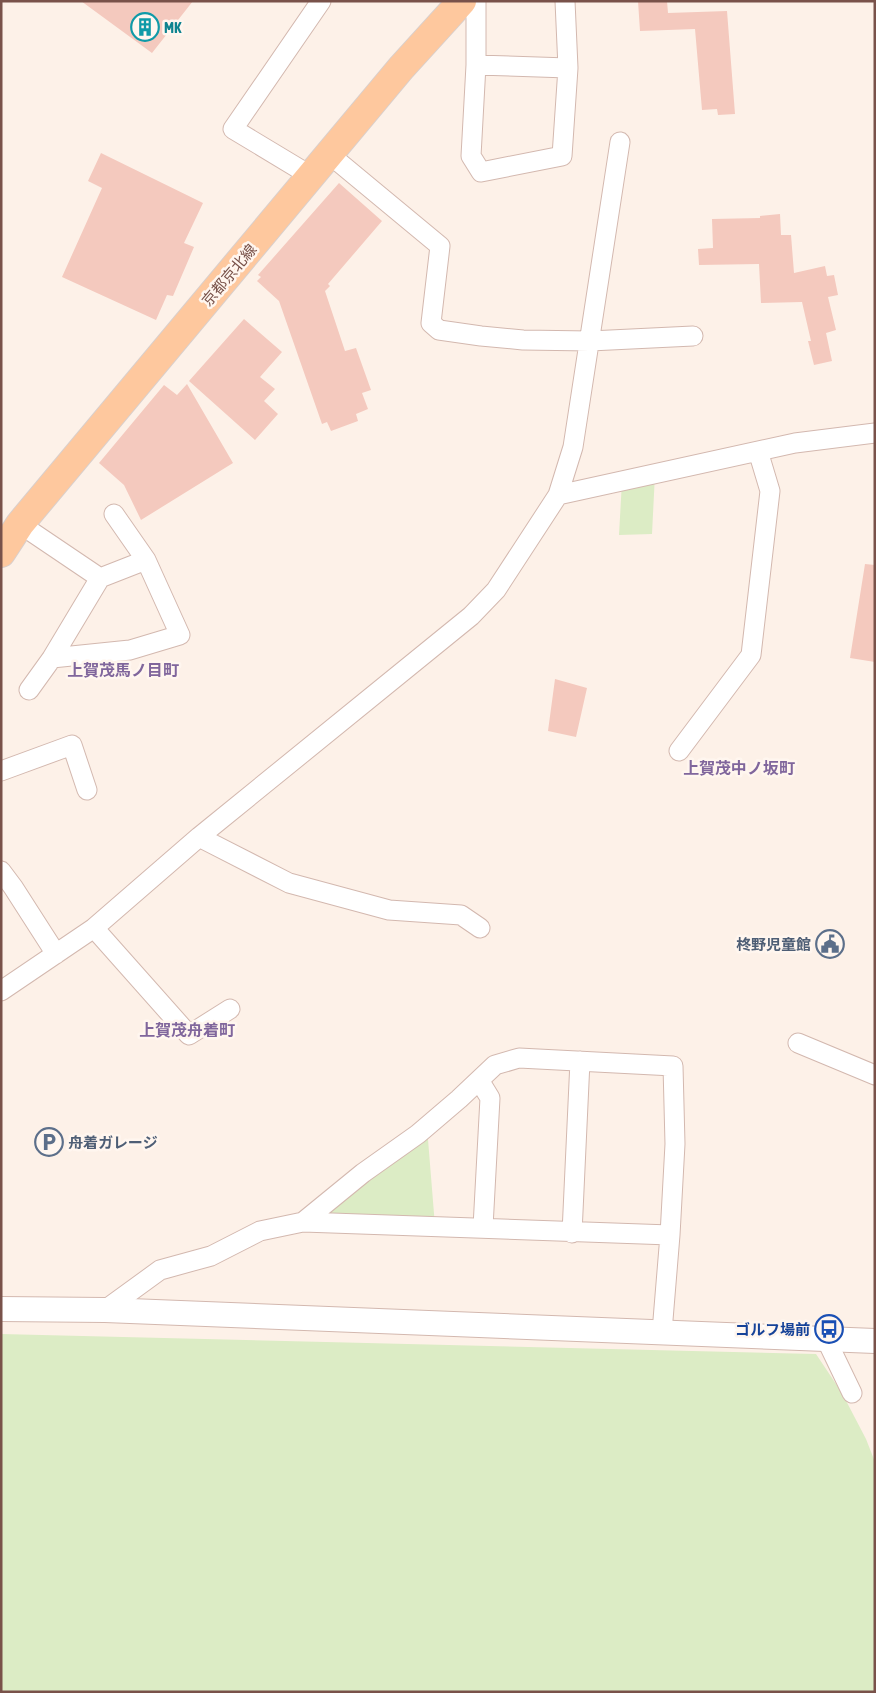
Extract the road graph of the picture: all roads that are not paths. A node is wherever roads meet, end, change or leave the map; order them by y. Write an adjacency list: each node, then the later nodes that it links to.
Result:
1 (321, 1): 9 (street)
2 (462, 1): 8 (main road, 京都京北線)
3 (476, 1): 5 (street)
4 (565, 1): 6 (street)
5 (476, 66): 6 (street); 6 (street)
6 (568, 68)
7 (620, 142): 11 (street)
8 (329, 154): 9 (main road, 京都京北線); 11 (street)
9 (312, 176): 16 (main road, 京都京北線)
10 (693, 336): 11 (street)
11 (590, 341): 14 (street)
12 (875, 433): 13 (street)
13 (758, 451): 14 (street); 22 (street)
14 (558, 495): 25 (street)
15 (114, 514): 18 (street)
16 (20, 524): 17 (main road, 京都京北線); 19 (street)
17 (1, 553)
18 (146, 560): 19 (street); 20 (street)
19 (100, 578): 20 (street)
20 (52, 658): 21 (street)
21 (29, 690)
22 (679, 751)
23 (1, 771): 24 (street)
24 (87, 790)
25 (199, 837): 27 (street); 28 (street)
26 (1, 871): 29 (street)
27 (94, 928): 29 (street); 31 (street)
28 (480, 928)
29 (56, 954): 30 (street)
30 (1, 991)
31 (230, 1009)
32 (798, 1043): 34 (street)
33 (580, 1062): 35 (street); 38 (street); 39 (street)
34 (875, 1075)
35 (479, 1080): 36 (street); 37 (street)
36 (303, 1222): 37 (street); 41 (street)
37 (483, 1228): 38 (street)
38 (572, 1232): 39 (street)
39 (670, 1235): 42 (street)
40 (1, 1309): 41 (street)
41 (105, 1310): 42 (street)
42 (662, 1332): 43 (street)
43 (826, 1339): 44 (street); 45 (street)
44 (875, 1341)
45 (852, 1393)

